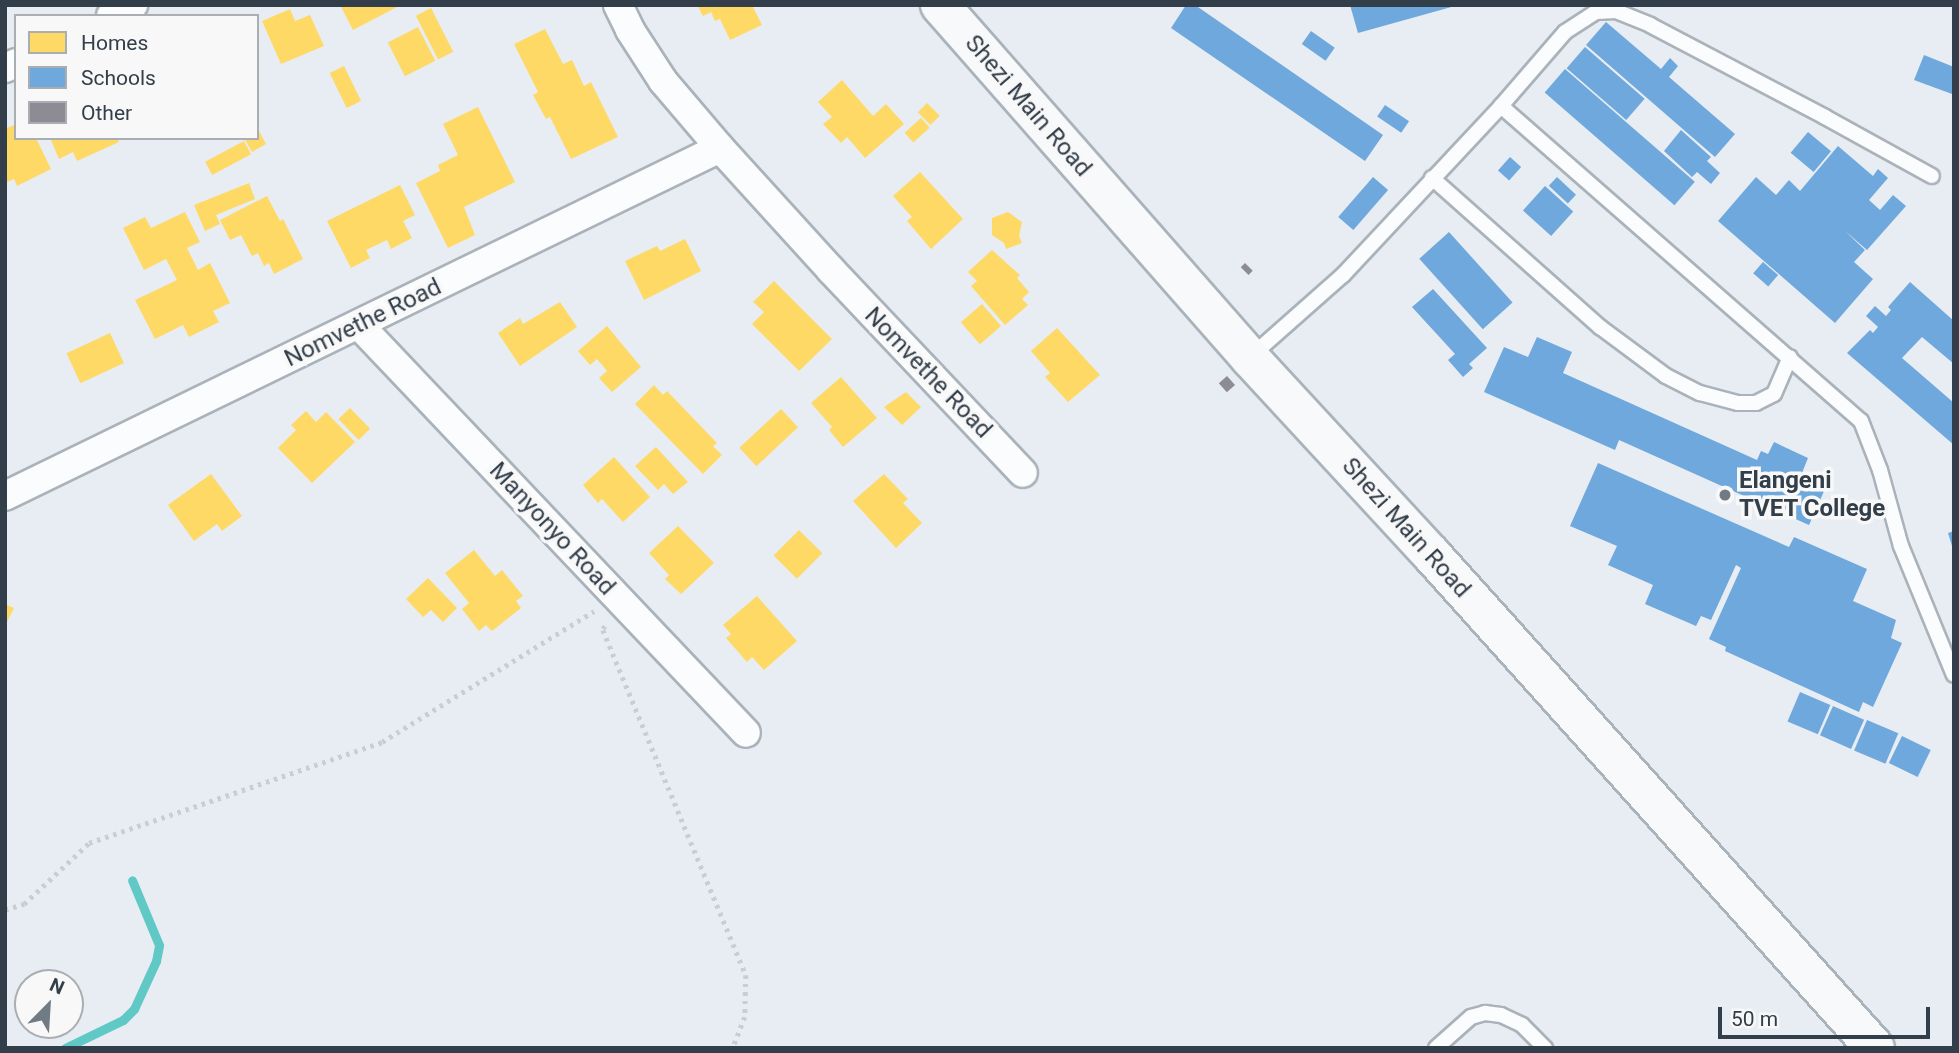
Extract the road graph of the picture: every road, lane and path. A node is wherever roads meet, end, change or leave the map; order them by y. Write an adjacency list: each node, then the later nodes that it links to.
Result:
1 (133, 5): 4 (street)
2 (618, 5): 6 (street, Nomvethe Road)
3 (940, 5): 11 (street, Shezi Main Road)
4 (115, 14)
5 (1501, 106): 7 (lane); 8 (lane); 10 (lane)
6 (720, 148): 9 (street, Nomvethe Road); 12 (street, Nomvethe Road)
7 (1932, 176)
8 (1432, 178): 10 (lane); 11 (lane)
9 (359, 325): 13 (street, Nomvethe Road); 14 (street, Manyonyo Road)
10 (1790, 357): 15 (lane)
11 (1250, 358): 21 (street, Shezi Main Road)
12 (1023, 473)
13 (5, 496)
14 (617, 597): 16 (street, Manyonyo Road); 17 (path); 18 (path)
15 (1954, 675)
16 (746, 733)
17 (5, 910)
18 (733, 1048)
19 (1436, 1048): 20 (lane)
20 (1545, 1048)
21 (1875, 1048)

